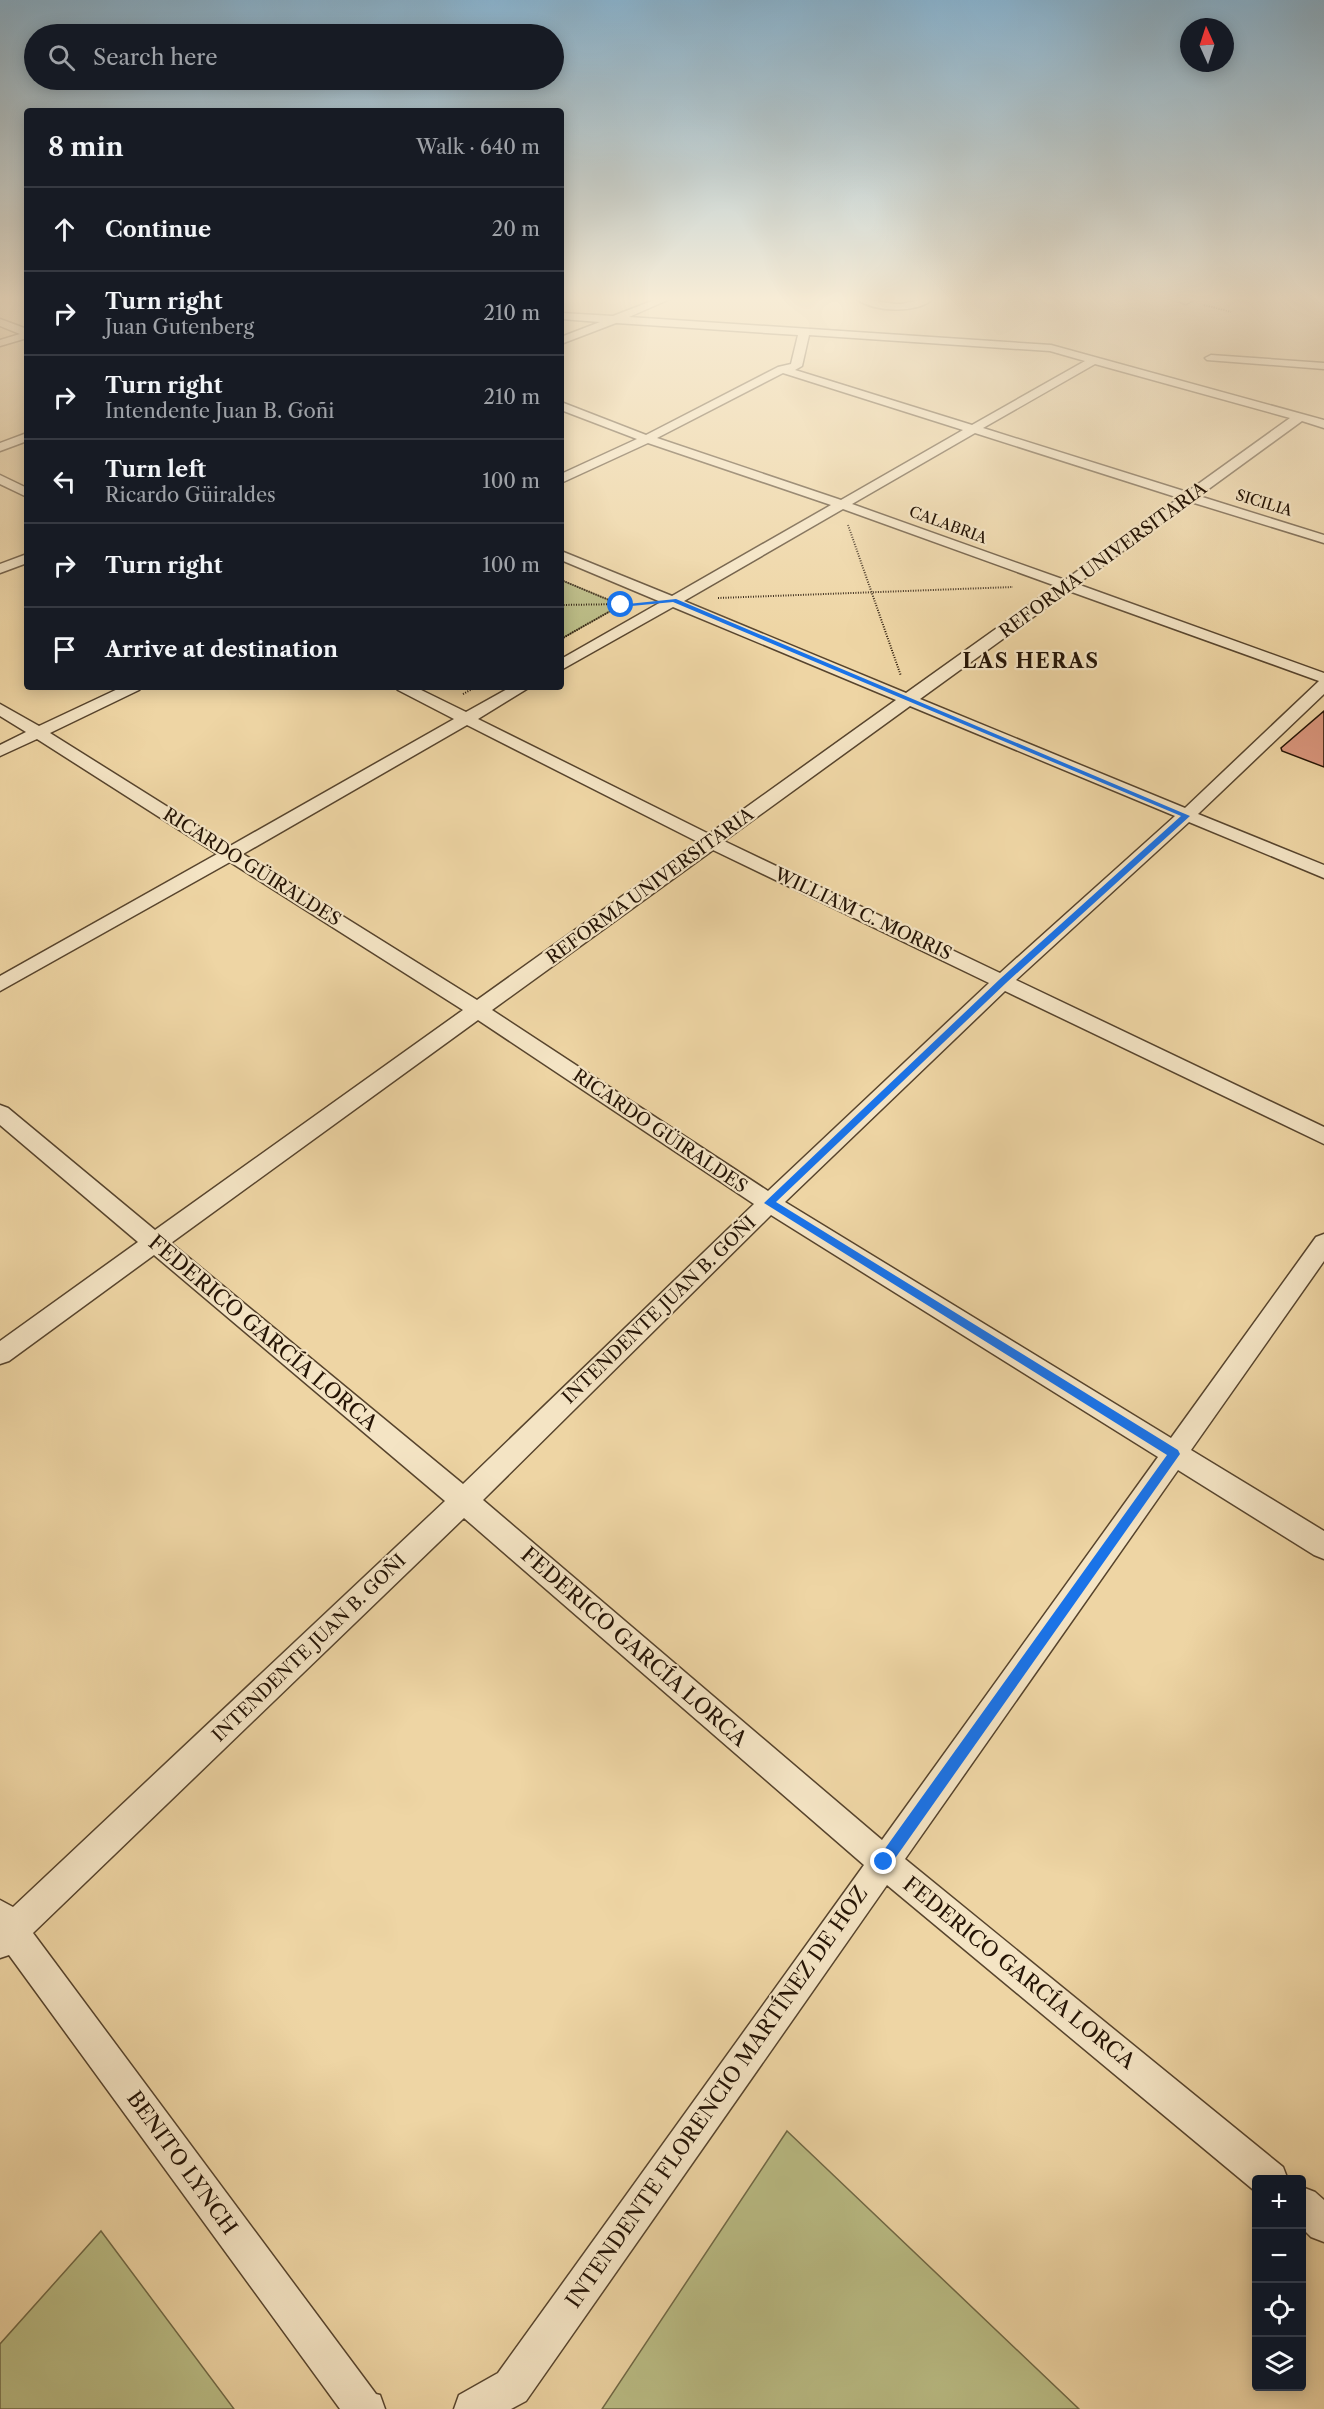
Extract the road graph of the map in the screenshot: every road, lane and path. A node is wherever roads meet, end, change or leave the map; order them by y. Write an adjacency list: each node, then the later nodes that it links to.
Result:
1 (575, 411): 10 (street, CALABRIA)
2 (700, 411): 10 (street)
3 (917, 411): 8 (street, SICILIA)
4 (1004, 411): 8 (street)
5 (1280, 411): 6 (street)
6 (1300, 417): 7 (street); 15 (street, REFORMA UNIVERSITARIA)
7 (1324, 424)
8 (973, 429): 15 (street, SICILIA); 16 (street)
9 (24, 438): 11 (street)
10 (647, 439): 12 (street); 16 (street, CALABRIA)
11 (0, 447)
12 (564, 478)
13 (0, 479): 14 (street)
14 (24, 491)
15 (1189, 497): 17 (street, SICILIA); 22 (street, REFORMA UNIVERSITARIA)
16 (841, 504): 22 (street, CALABRIA); 23 (path); 24 (street)
17 (1324, 539)
18 (564, 556): 24 (street)
19 (24, 559): 20 (street)
20 (0, 569)
21 (564, 581): 26 (path)
22 (1067, 585): 23 (path); 29 (street, CALABRIA); 34 (street, REFORMA UNIVERSITARIA)
23 (872, 593): 24 (path); 34 (path)
24 (674, 600): 26 (path); 28 (street); 34 (street)
25 (564, 605): 26 (path)
26 (621, 605): 27 (path)
27 (564, 637)
28 (564, 662)
29 (1324, 678)
30 (1324, 685): 39 (street, INTENDENTE JUAN B. GOÑI)
31 (128, 690): 37 (street)
32 (409, 690): 36 (street, WILLIAM C. MORRIS)
33 (517, 690): 36 (street)
34 (909, 699): 39 (street); 40 (street, REFORMA UNIVERSITARIA)
35 (0, 709): 37 (street, RICARDO GÜIRALDES)
36 (466, 719): 40 (street, WILLIAM C. MORRIS); 41 (street)
37 (38, 733): 38 (street); 41 (street, RICARDO GÜIRALDES)
38 (0, 751)
39 (1186, 816): 42 (street); 43 (street, INTENDENTE JUAN B. GOÑI)
40 (711, 842): 43 (street, WILLIAM C. MORRIS); 45 (street, REFORMA UNIVERSITARIA)
41 (230, 854): 44 (street); 45 (street, RICARDO GÜIRALDES)
42 (1324, 872)
43 (1003, 981): 47 (street, WILLIAM C. MORRIS); 48 (street, INTENDENTE JUAN B. GOÑI)
44 (0, 985)
45 (478, 1010): 48 (street, RICARDO GÜIRALDES); 49 (street, REFORMA UNIVERSITARIA)
46 (0, 1113): 49 (street, FEDERICO GARCÍA LORCA)
47 (1324, 1136)
48 (769, 1203): 52 (street, RICARDO GÜIRALDES); 53 (street, INTENDENTE JUAN B. GOÑI)
49 (155, 1243): 51 (street, REFORMA UNIVERSITARIA); 53 (street, FEDERICO GARCÍA LORCA)
50 (1324, 1243): 52 (street, INTENDENTE FLORENCIO MARTÍNEZ DE HOZ)
51 (0, 1354)
52 (1174, 1454): 54 (street, RICARDO GÜIRALDES); 55 (street, INTENDENTE FLORENCIO MARTÍNEZ DE HOZ)
53 (464, 1501): 55 (street, FEDERICO GARCÍA LORCA); 56 (street, INTENDENTE JUAN B. GOÑI)
54 (1324, 1546)
55 (884, 1862): 57 (street, FEDERICO GARCÍA LORCA); 61 (street, INTENDENTE FLORENCIO MARTÍNEZ DE HOZ)
56 (4, 1929): 60 (street, BENITO LYNCH)
57 (1264, 2175)
58 (1306, 2208): 59 (street)
59 (1324, 2224)
60 (366, 2409)
61 (473, 2409)

